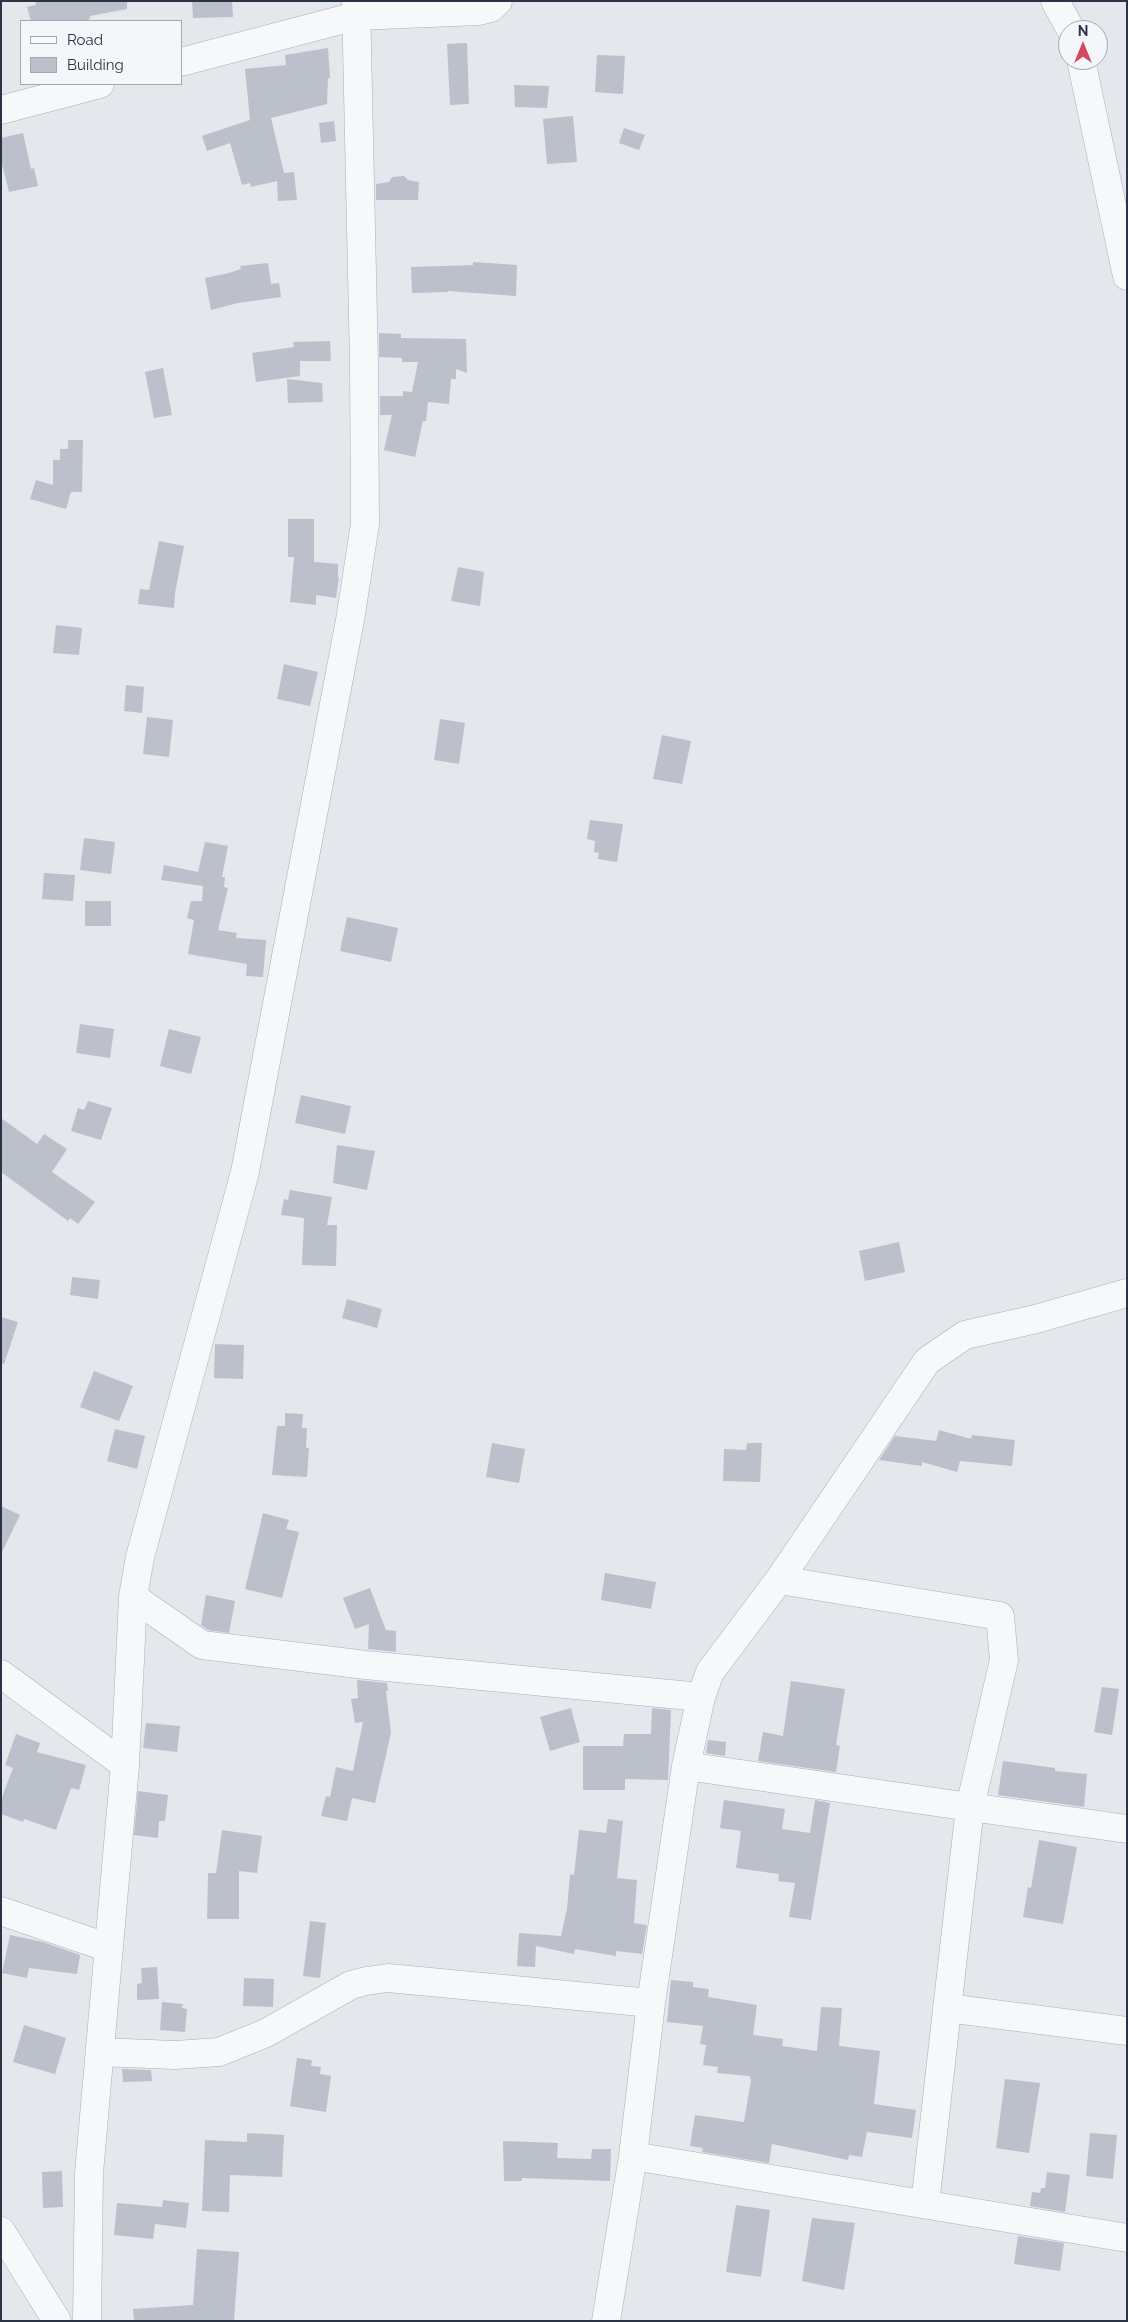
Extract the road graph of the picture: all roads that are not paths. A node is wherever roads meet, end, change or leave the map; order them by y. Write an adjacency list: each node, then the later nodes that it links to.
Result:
1 (498, 1): 3 (street)
2 (1055, 1): 4 (street)
3 (356, 9): 5 (street); 12 (street)
4 (1065, 20)
5 (182, 62)
6 (1083, 70): 9 (street)
7 (96, 85): 8 (street)
8 (1, 110)
9 (1127, 276)
10 (1127, 1293): 11 (street)
11 (778, 1580): 14 (street); 17 (street)
12 (133, 1597): 14 (street); 15 (street)
13 (1, 1674): 15 (street)
14 (701, 1697): 16 (street)
15 (125, 1765): 20 (street)
16 (686, 1766): 17 (street); 21 (street)
17 (970, 1807): 18 (street); 22 (street)
18 (1127, 1830)
19 (1, 1911): 20 (street)
20 (109, 1948): 24 (street)
21 (651, 2003): 24 (street); 25 (street)
22 (947, 2008): 23 (street); 26 (street)
23 (1127, 2031)
24 (100, 2052): 30 (street)
25 (634, 2156): 26 (street); 31 (street)
26 (925, 2204): 28 (street)
27 (1, 2231): 29 (street)
28 (1127, 2238)
29 (57, 2321)
30 (87, 2321)
31 (606, 2321)

